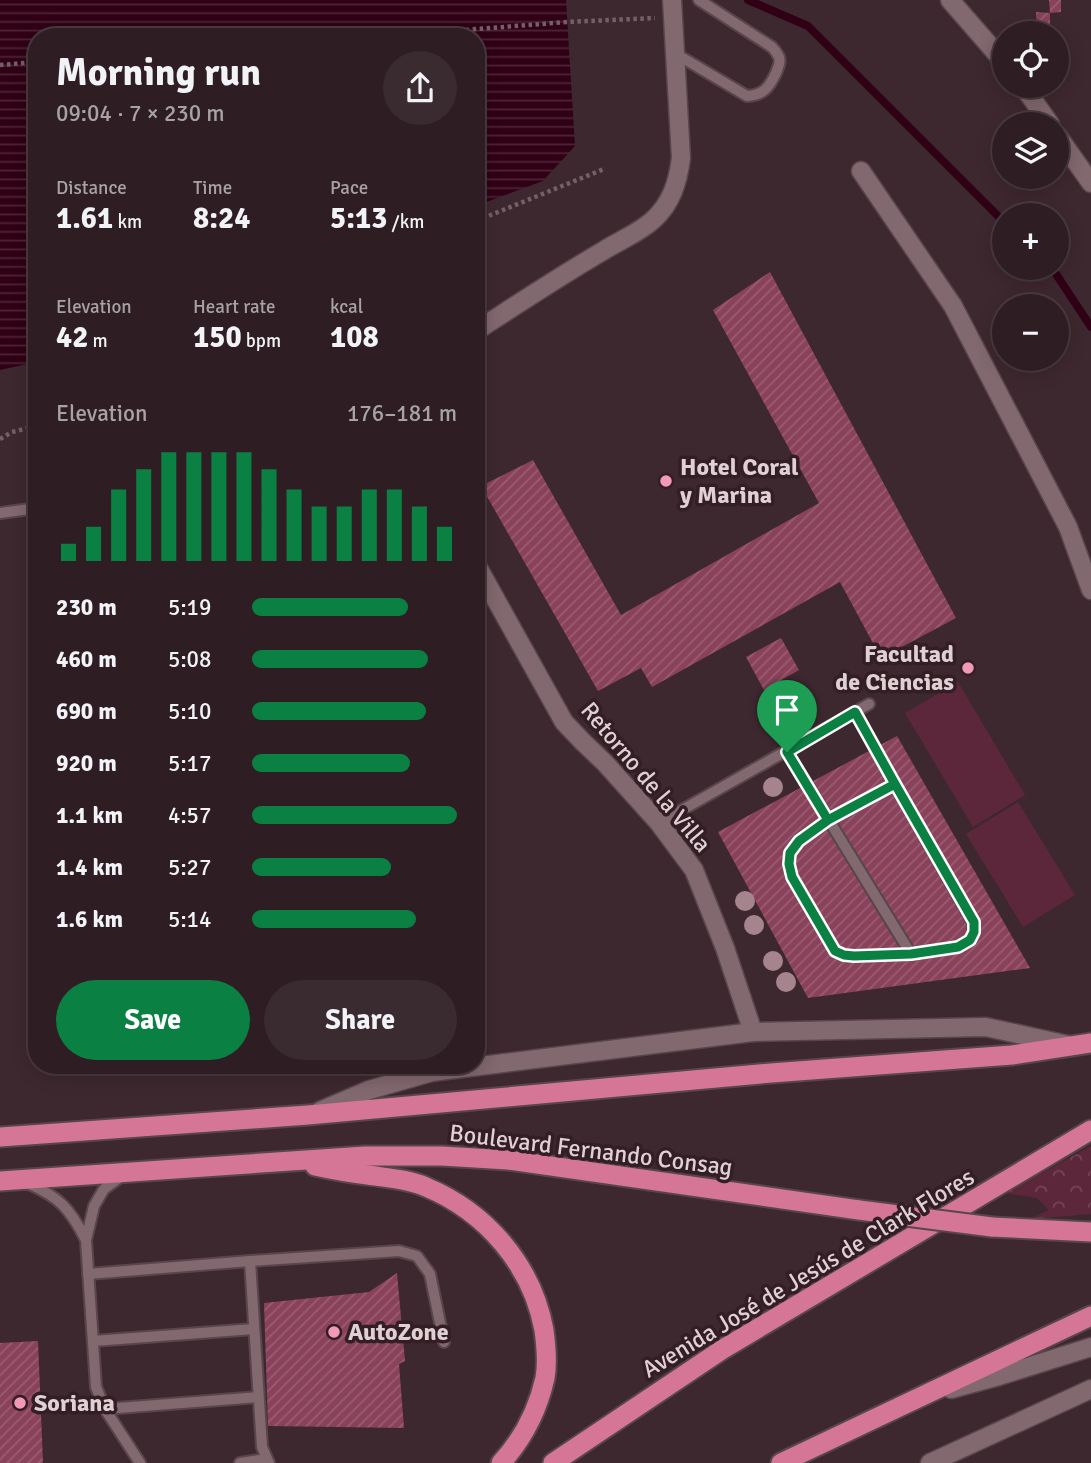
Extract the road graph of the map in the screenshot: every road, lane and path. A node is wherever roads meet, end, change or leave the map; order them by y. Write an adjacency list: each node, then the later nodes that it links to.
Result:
1 (699, 0): 6 (lane)
2 (950, 0): 5 (street)
3 (673, 8): 4 (path); 6 (street)
4 (485, 28)
5 (992, 48)
6 (676, 54): 14 (street)
7 (28, 63): 8 (path)
8 (0, 65)
9 (1069, 152): 12 (street)
10 (604, 169): 13 (path)
11 (861, 171): 20 (street)
12 (1091, 183)
13 (485, 217)
14 (485, 325)
15 (28, 428): 16 (path)
16 (0, 439)
17 (28, 509): 18 (lane)
18 (0, 513)
19 (485, 580): 26 (street, Retorno de la Villa)
20 (1091, 590)
21 (869, 704): 22 (lane)
22 (855, 712): 23 (lane); 24 (lane)
23 (787, 752): 25 (lane); 26 (lane)
24 (895, 784): 25 (lane); 27 (lane)
25 (828, 820): 27 (lane); 27 (lane)
26 (659, 823): 28 (street, Retorno de la Villa)
27 (911, 954)
28 (753, 1032): 29 (street); 30 (street)
29 (1081, 1045): 32 (highway, Boulevard Fernando Consag)
30 (485, 1065)
31 (425, 1074): 32 (street)
32 (309, 1115): 34 (highway, Boulevard Fernando Consag)
33 (1091, 1130): 55 (highway, Avenida José de Jesús de Clark Flores)
34 (0, 1137)
35 (290, 1161): 36 (highway, Boulevard Fernando Consag); 38 (highway, Boulevard Fernando Consag, bridge); 54 (highway)
36 (125, 1173): 37 (highway, Boulevard Fernando Consag); 39 (lane)
37 (5, 1181): 39 (lane)
38 (1091, 1232)
39 (86, 1240): 41 (lane)
40 (250, 1261): 41 (lane); 43 (lane); 45 (lane)
41 (88, 1273): 44 (lane)
42 (1091, 1315): 48 (highway)
43 (254, 1329): 44 (lane); 49 (lane)
44 (93, 1341): 50 (lane)
45 (444, 1342)
46 (1091, 1347): 48 (street)
47 (1091, 1389): 57 (street)
48 (921, 1396): 56 (highway)
49 (258, 1397): 50 (lane); 51 (lane)
50 (105, 1409): 52 (lane)
51 (267, 1461): 53 (lane)
52 (140, 1463)
53 (240, 1463)
54 (502, 1463)
55 (553, 1463)
56 (781, 1463)
57 (930, 1463)

